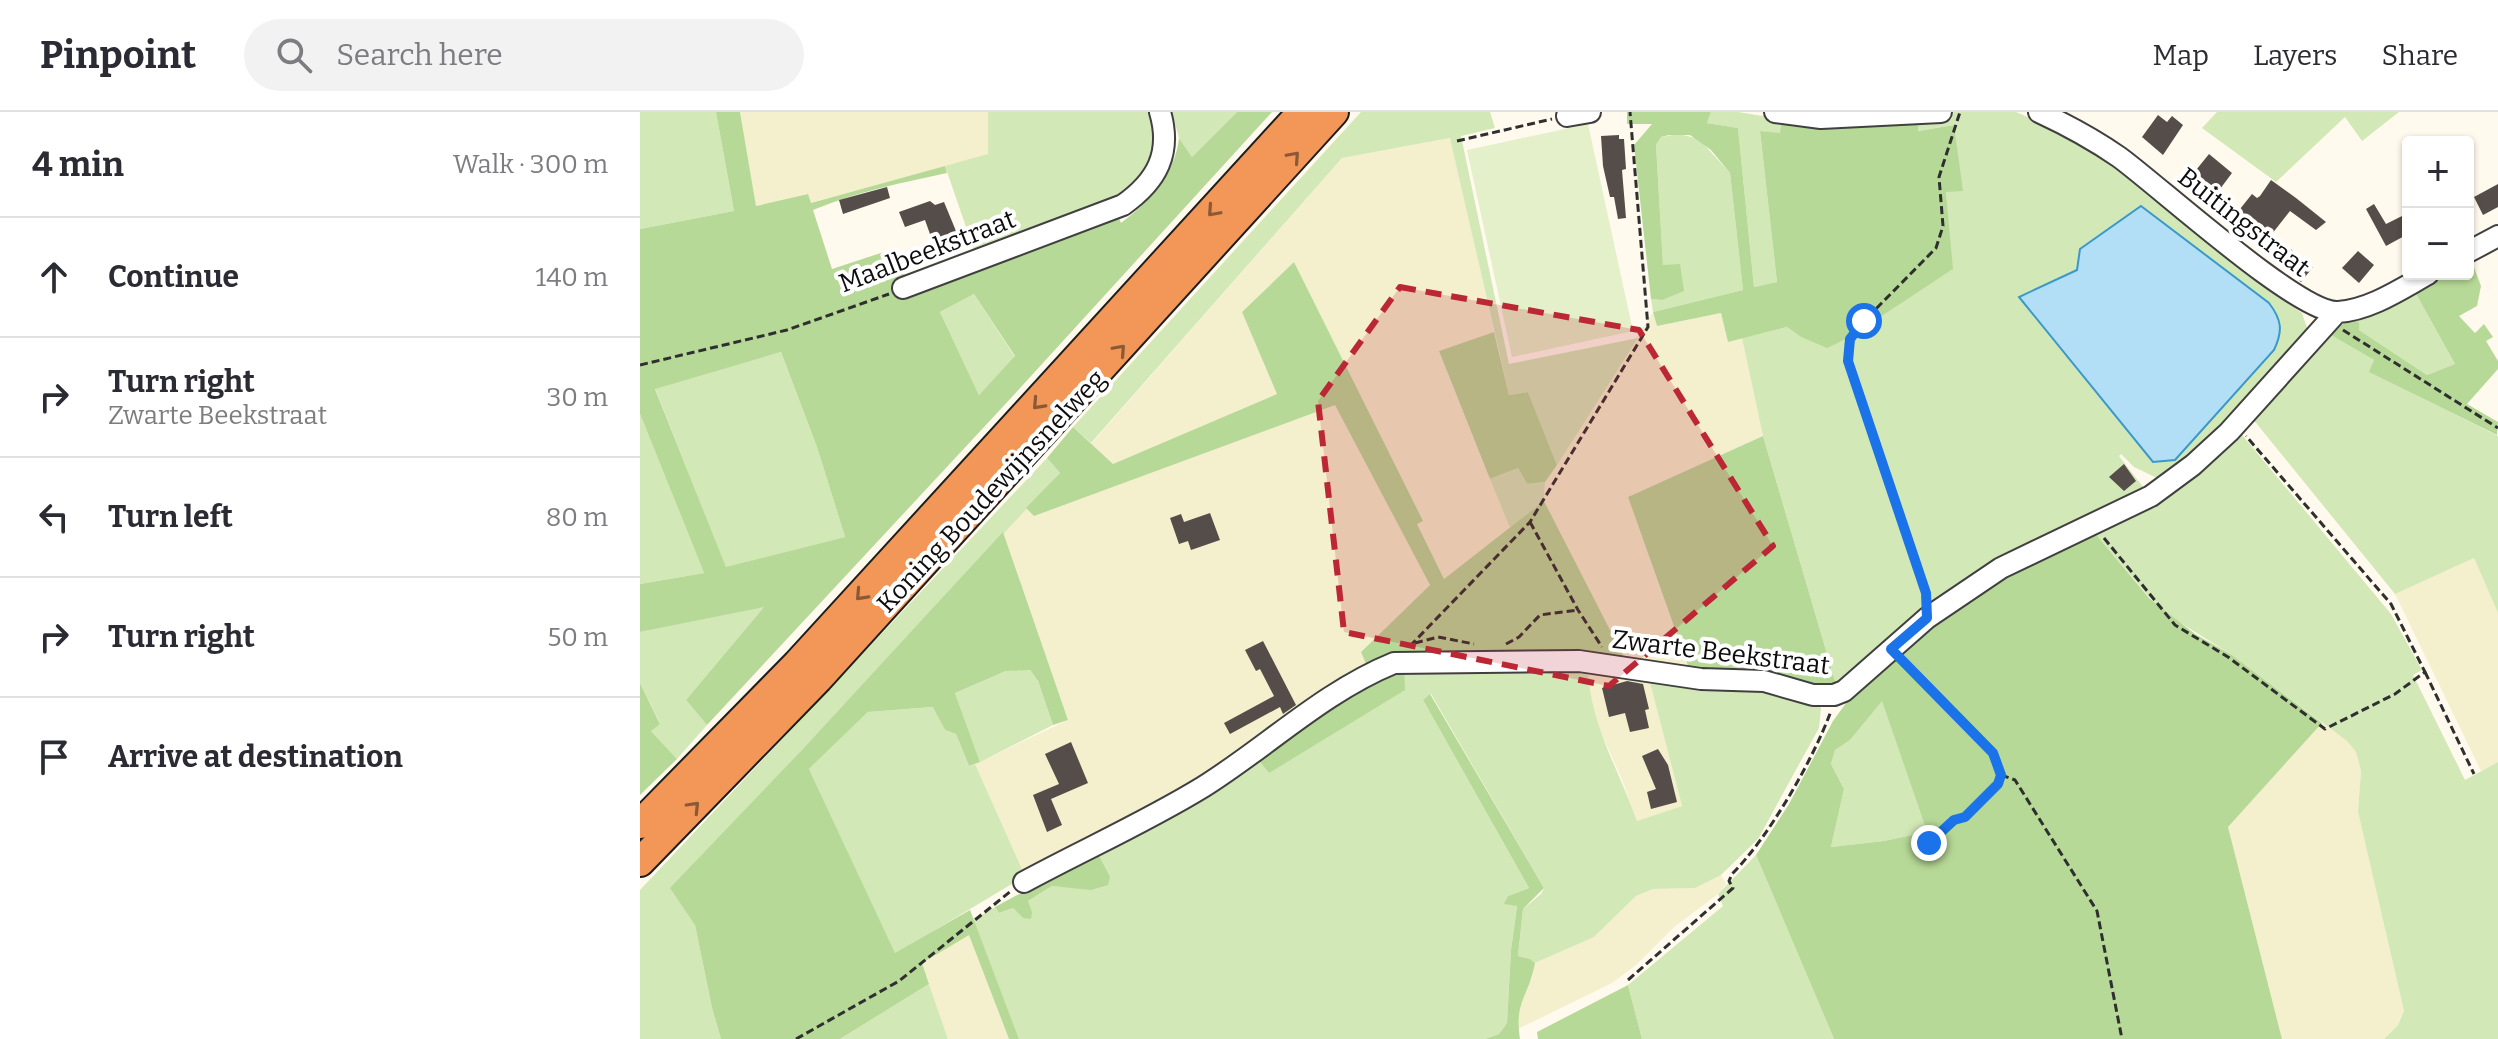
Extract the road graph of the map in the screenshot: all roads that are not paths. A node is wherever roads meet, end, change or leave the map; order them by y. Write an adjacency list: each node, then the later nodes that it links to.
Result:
1 (1160, 112): 12 (street, Maalbeekstraat)
2 (1302, 112): 14 (highway, Koning Boudewijnsnelweg, one-way to 14)
3 (1334, 112): 15 (highway, Koning Boudewijnsnelweg, one-way to 3)
4 (1590, 112): 8 (street)
5 (1775, 112): 6 (street)
6 (1941, 112)
7 (2039, 112): 13 (street, Buitingstraat)
8 (1567, 116)
9 (2498, 236): 10 (street)
10 (2474, 249)
11 (2416, 280): 13 (street)
12 (903, 288)
13 (2337, 312): 16 (street, Zwarte Beekstraat)
14 (640, 824)
15 (640, 862)
16 (1024, 882)

